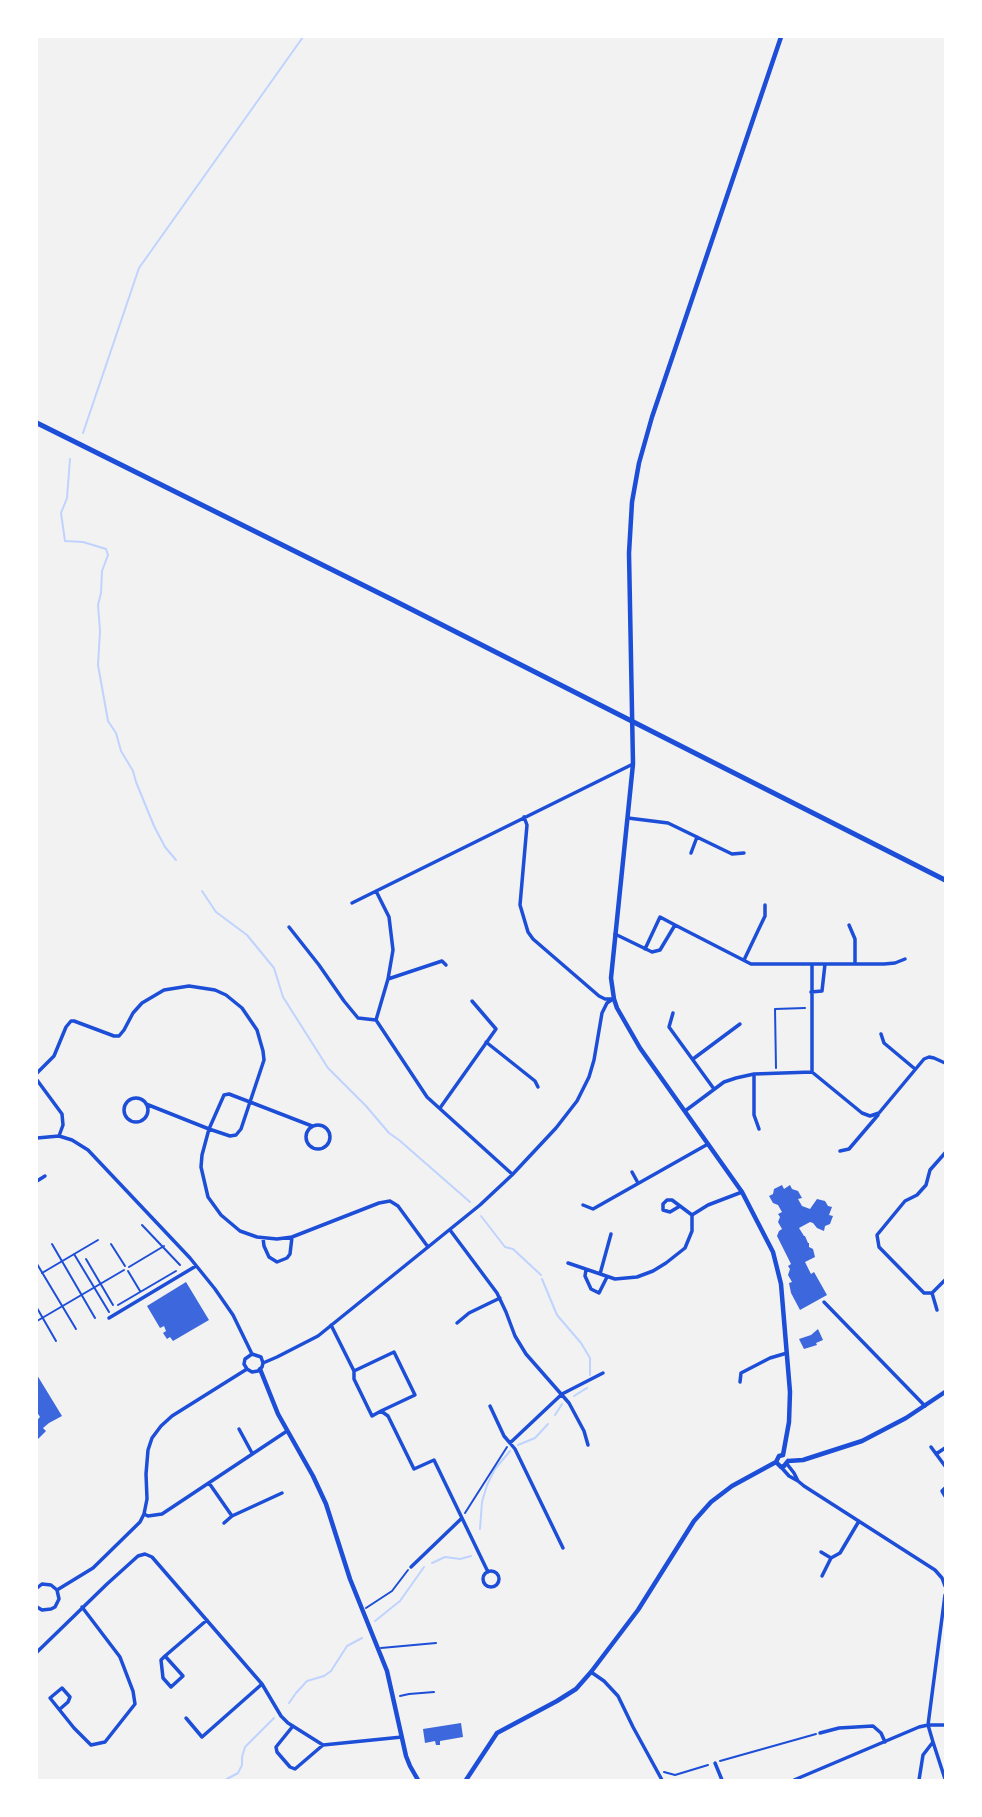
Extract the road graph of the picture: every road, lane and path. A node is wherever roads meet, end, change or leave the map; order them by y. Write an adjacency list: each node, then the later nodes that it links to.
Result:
1 (781, 37): 3 (street)
2 (37, 423): 3 (main road)
3 (632, 723): 4 (street); 10 (main road)
4 (633, 764): 5 (street); 6 (street)
5 (524, 817): 11 (street); 27 (street)
6 (628, 818): 7 (street); 17 (street)
7 (697, 837): 8 (street); 9 (street)
8 (691, 853)
9 (744, 853)
10 (945, 880)
11 (376, 891): 12 (street); 25 (street)
12 (352, 903)
13 (765, 905): 20 (street)
14 (675, 925): 18 (street); 18 (street); 20 (street)
15 (849, 925): 23 (street)
16 (289, 927): 31 (street)
17 (615, 934): 18 (street); 27 (street)
18 (645, 948)
19 (905, 959): 23 (street)
20 (744, 960): 21 (street)
21 (812, 964): 22 (street); 26 (street)
22 (825, 964): 23 (street); 26 (street)
23 (855, 964)
24 (446, 965): 25 (street)
25 (388, 979): 31 (street)
26 (811, 992): 29 (street)
27 (614, 999): 48 (street); 59 (street)
28 (472, 1001): 34 (street)
29 (812, 1009): 38 (street); 40 (path)
30 (673, 1013): 35 (street)
31 (376, 1020): 47 (street)
32 (740, 1024): 35 (street)
33 (881, 1034): 37 (street)
34 (486, 1042): 43 (street); 47 (street)
35 (693, 1059): 44 (street)
36 (945, 1063): 37 (street)
37 (915, 1069): 49 (street)
38 (812, 1072): 40 (street); 49 (street)
39 (37, 1073): 45 (street)
40 (776, 1073): 41 (street)
41 (754, 1074): 44 (street); 52 (street)
42 (37, 1080): 53 (street)
43 (538, 1087)
44 (714, 1089): 48 (street)
45 (250, 1101): 50 (street); 51 (street); 51 (street)
46 (146, 1104): 46 (street); 51 (street)
47 (440, 1108): 59 (street)
48 (685, 1111): 55 (street)
49 (879, 1113): 56 (street)
50 (312, 1126): 50 (street)
51 (209, 1129): 71 (street)
52 (759, 1129)
53 (59, 1136): 54 (street); 83 (street)
54 (37, 1138)
55 (708, 1144): 62 (street); 63 (street)
56 (840, 1151)
57 (945, 1153): 95 (street)
58 (632, 1172): 62 (street)
59 (512, 1175): 68 (street)
60 (45, 1176): 61 (street)
61 (37, 1181)
62 (638, 1183): 64 (street)
63 (742, 1192): 66 (street); 113 (street)
64 (583, 1205)
65 (680, 1206): 65 (street); 66 (street)
66 (692, 1215): 90 (street)
67 (142, 1225): 75 (lane)
68 (450, 1230): 76 (street); 97 (street)
69 (611, 1234): 89 (street)
70 (292, 1237): 71 (street); 71 (street); 76 (street)
71 (263, 1238)
72 (98, 1240): 77 (lane)
73 (52, 1244): 79 (lane)
74 (111, 1244): 75 (lane)
75 (163, 1247): 82 (lane)
76 (428, 1247): 110 (street)
77 (74, 1254): 79 (lane); 93 (lane)
78 (86, 1259): 92 (lane)
79 (62, 1261): 88 (lane); 96 (lane)
80 (568, 1263): 85 (street)
81 (37, 1264): 88 (lane)
82 (180, 1265)
83 (196, 1266): 107 (street); 114 (street)
84 (124, 1270): 92 (lane)
85 (586, 1270): 89 (street); 90 (street)
86 (128, 1271): 94 (lane)
87 (176, 1271): 94 (lane)
88 (42, 1273): 101 (lane)
89 (600, 1274): 90 (street)
90 (607, 1277)
91 (945, 1280): 95 (street)
92 (101, 1284): 93 (lane); 99 (lane)
93 (94, 1287): 96 (lane); 104 (lane)
94 (141, 1292): 100 (lane)
95 (932, 1293): 103 (street)
96 (82, 1294): 101 (lane); 106 (lane)
97 (500, 1298): 109 (street); 122 (street)
98 (824, 1302): 124 (street)
99 (113, 1305)
100 (118, 1305)
101 (62, 1306): 105 (lane); 111 (lane)
102 (37, 1308): 105 (lane)
103 (937, 1310)
104 (109, 1312)
105 (42, 1318): 108 (lane); 112 (lane)
106 (95, 1318)
107 (109, 1318)
108 (37, 1321)
109 (457, 1324)
110 (331, 1325): 115 (street); 118 (street)
111 (76, 1329)
112 (56, 1341)
113 (787, 1353): 120 (street); 134 (street)
114 (252, 1354): 115 (street); 116 (street)
115 (263, 1363): 117 (street)
116 (247, 1369): 117 (street); 141 (street)
117 (261, 1369): 127 (street)
118 (354, 1371): 125 (street); 125 (street)
119 (603, 1373): 122 (street)
120 (740, 1382)
121 (945, 1392): 124 (street)
122 (562, 1394): 128 (street); 129 (street)
123 (490, 1406): 128 (street)
124 (925, 1406): 135 (street)
125 (381, 1411): 143 (street)
126 (239, 1429): 132 (street)
127 (287, 1431): 132 (street); 160 (street)
128 (510, 1443): 143 (path); 146 (street)
129 (588, 1445)
130 (931, 1447): 133 (street)
131 (945, 1448): 133 (street)
132 (253, 1453): 137 (street)
133 (936, 1454): 136 (street)
134 (783, 1455): 135 (street); 135 (street)
135 (783, 1463): 144 (street); 166 (street)
136 (945, 1466)
137 (209, 1483): 141 (street); 142 (street)
138 (945, 1488): 140 (street)
139 (282, 1493): 142 (street)
140 (945, 1496)
141 (144, 1514): 156 (street)
142 (232, 1516): 145 (street)
143 (462, 1518): 149 (street); 150 (street)
144 (859, 1521): 148 (street); 153 (street)
145 (225, 1523)
146 (563, 1548)
147 (821, 1552): 148 (street)
148 (831, 1558): 152 (street)
149 (411, 1567): 160 (path)
150 (488, 1572): 150 (street)
151 (945, 1572): 153 (street)
152 (822, 1576)
153 (942, 1578): 155 (street)
154 (37, 1586): 156 (street)
155 (945, 1586)
156 (57, 1590): 159 (street)
157 (945, 1595): 172 (street)
158 (82, 1607): 161 (street); 164 (street); 170 (street)
159 (37, 1609)
160 (363, 1610): 163 (street)
161 (207, 1620): 165 (street); 167 (street)
162 (436, 1643): 163 (lane)
163 (378, 1649): 169 (street)
164 (37, 1652)
165 (165, 1656): 165 (street)
166 (591, 1672): 181 (street); 185 (street)
167 (262, 1684): 171 (street); 174 (street)
168 (434, 1692): 169 (path)
169 (393, 1698): 176 (street)
170 (60, 1709): 170 (street)
171 (186, 1718)
172 (928, 1725): 173 (street); 177 (street); 178 (street)
173 (945, 1725)
174 (293, 1726): 179 (street); 179 (street)
175 (820, 1733): 177 (street); 180 (path)
176 (402, 1737): 179 (street); 184 (street)
177 (885, 1742): 182 (street)
178 (933, 1742): 183 (street); 189 (street)
179 (323, 1745)
180 (715, 1763): 181 (path); 187 (street)
181 (659, 1775): 186 (street)
182 (805, 1778): 188 (street)
183 (945, 1779)
184 (418, 1780)
185 (466, 1780)
186 (662, 1780)
187 (722, 1780)
188 (794, 1780)
189 (919, 1780)

